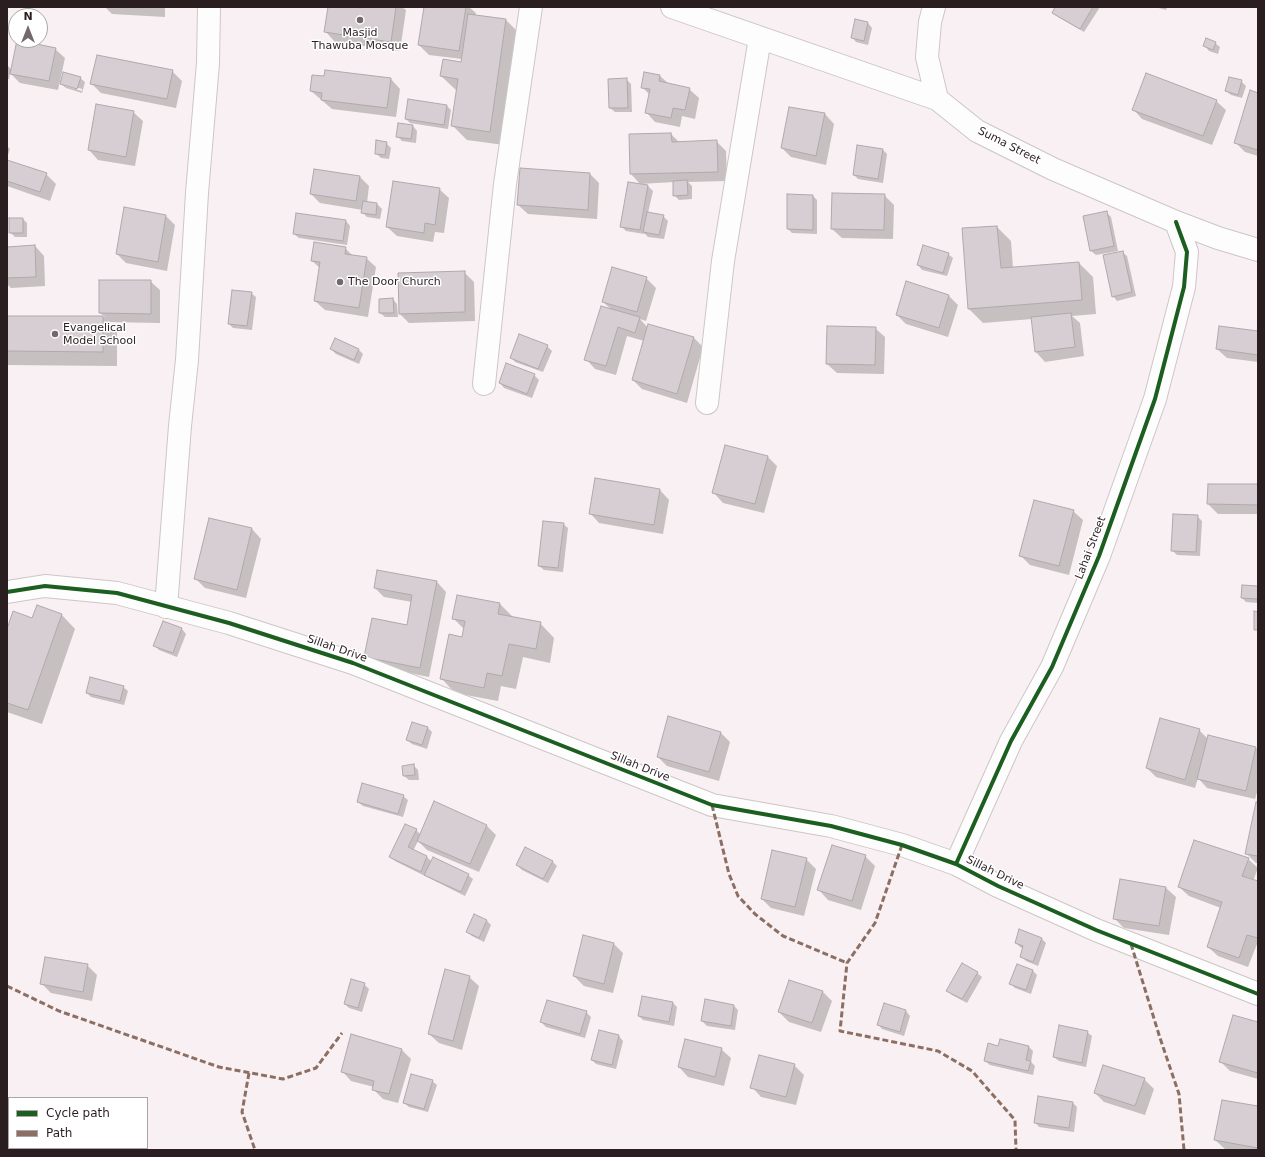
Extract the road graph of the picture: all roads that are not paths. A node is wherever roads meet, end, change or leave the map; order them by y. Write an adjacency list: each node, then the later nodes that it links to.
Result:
1 (209, 7): 12 (street)
2 (531, 7): 9 (street)
3 (672, 7): 5 (street, Suma Street)
4 (934, 7): 6 (street)
5 (760, 38): 6 (street, Suma Street); 10 (street)
6 (937, 99): 7 (street, Suma Street)
7 (1176, 222): 8 (street, Suma Street); 13 (street, Lahai Street)
8 (1258, 250)
9 (484, 384)
10 (707, 403)
11 (7, 592): 12 (street, Sillah Drive)
12 (166, 607): 13 (street, Sillah Drive)
13 (956, 864): 14 (street, Sillah Drive)
14 (1258, 994)

